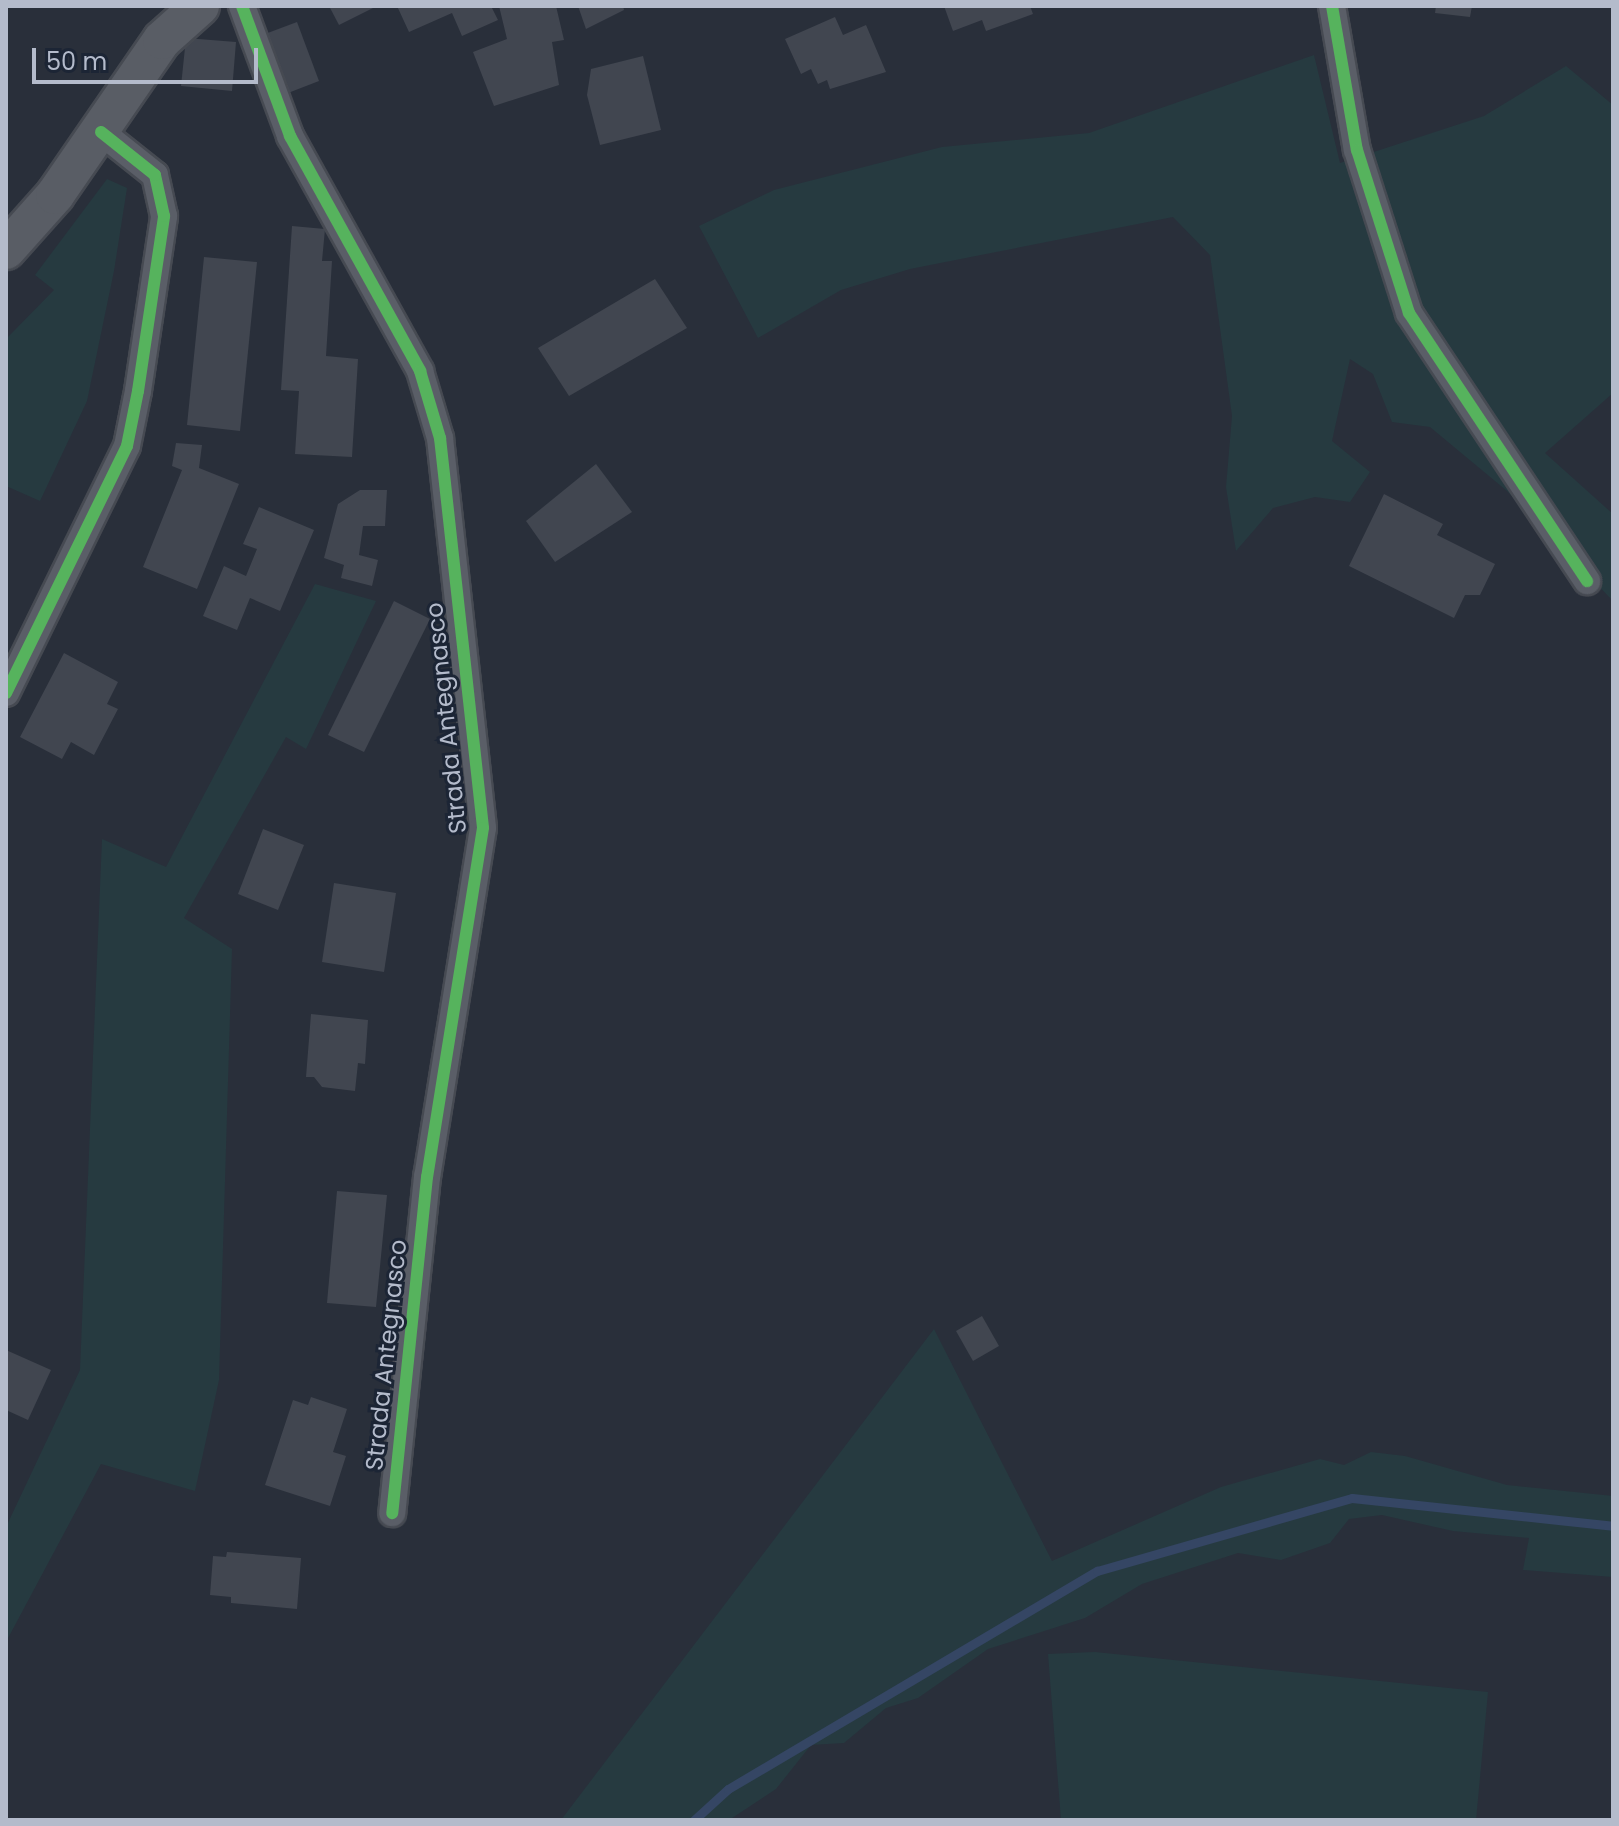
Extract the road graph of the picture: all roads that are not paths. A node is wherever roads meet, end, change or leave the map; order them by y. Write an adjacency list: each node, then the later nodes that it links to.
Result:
1 (200, 6): 4 (main road)
2 (242, 6): 8 (street, Strada Antegnasco)
3 (1332, 6): 6 (street)
4 (101, 132): 5 (main road); 7 (street)
5 (6, 250)
6 (1587, 581)
7 (6, 693)
8 (392, 1513)

